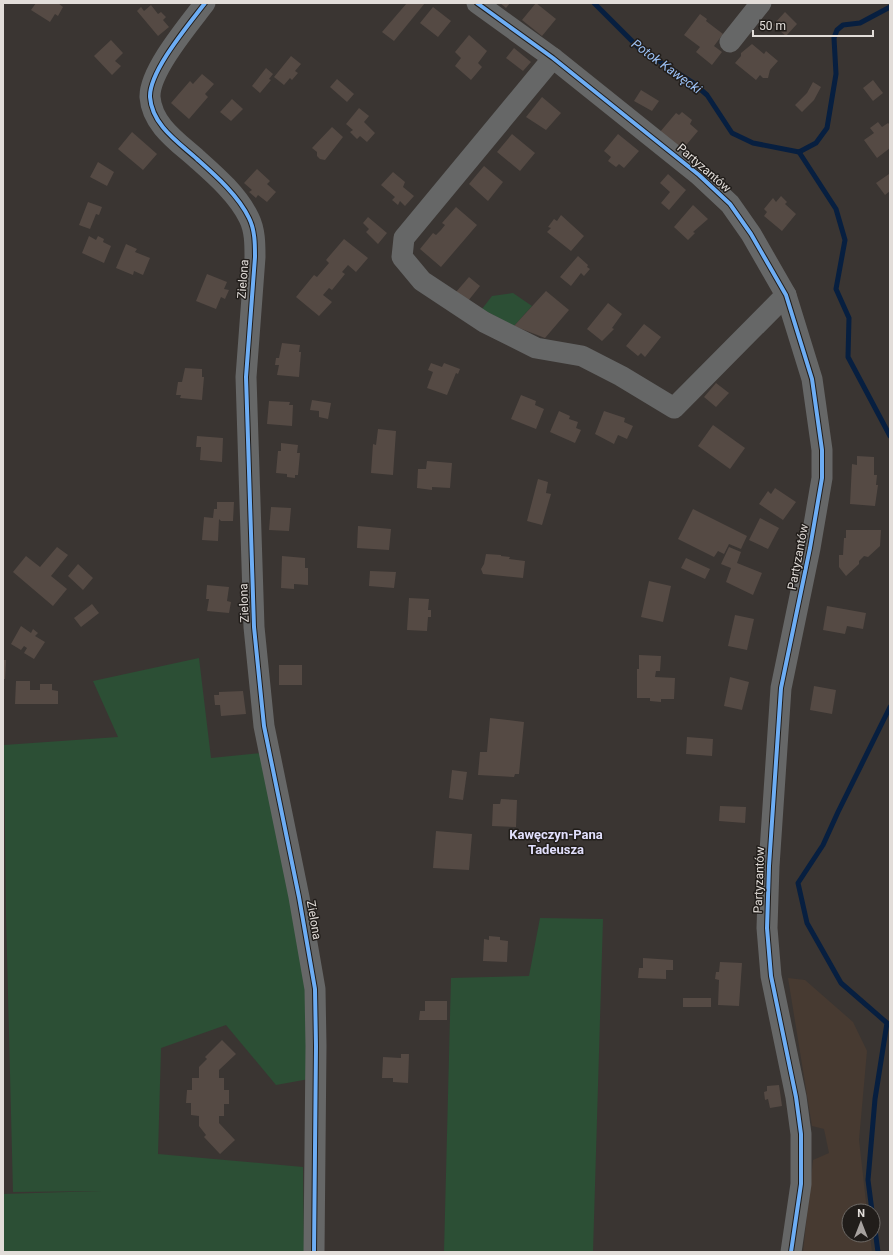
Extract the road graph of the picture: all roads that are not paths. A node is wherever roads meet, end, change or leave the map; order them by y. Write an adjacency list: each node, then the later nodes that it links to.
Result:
1 (205, 3): 7 (street, Zielona)
2 (477, 3): 5 (street, Partyzantów)
3 (761, 3): 4 (street)
4 (730, 42)
5 (554, 58): 6 (street, Partyzantów); 6 (street)
6 (786, 295): 8 (street, Partyzantów)
7 (314, 1252)
8 (791, 1252)

